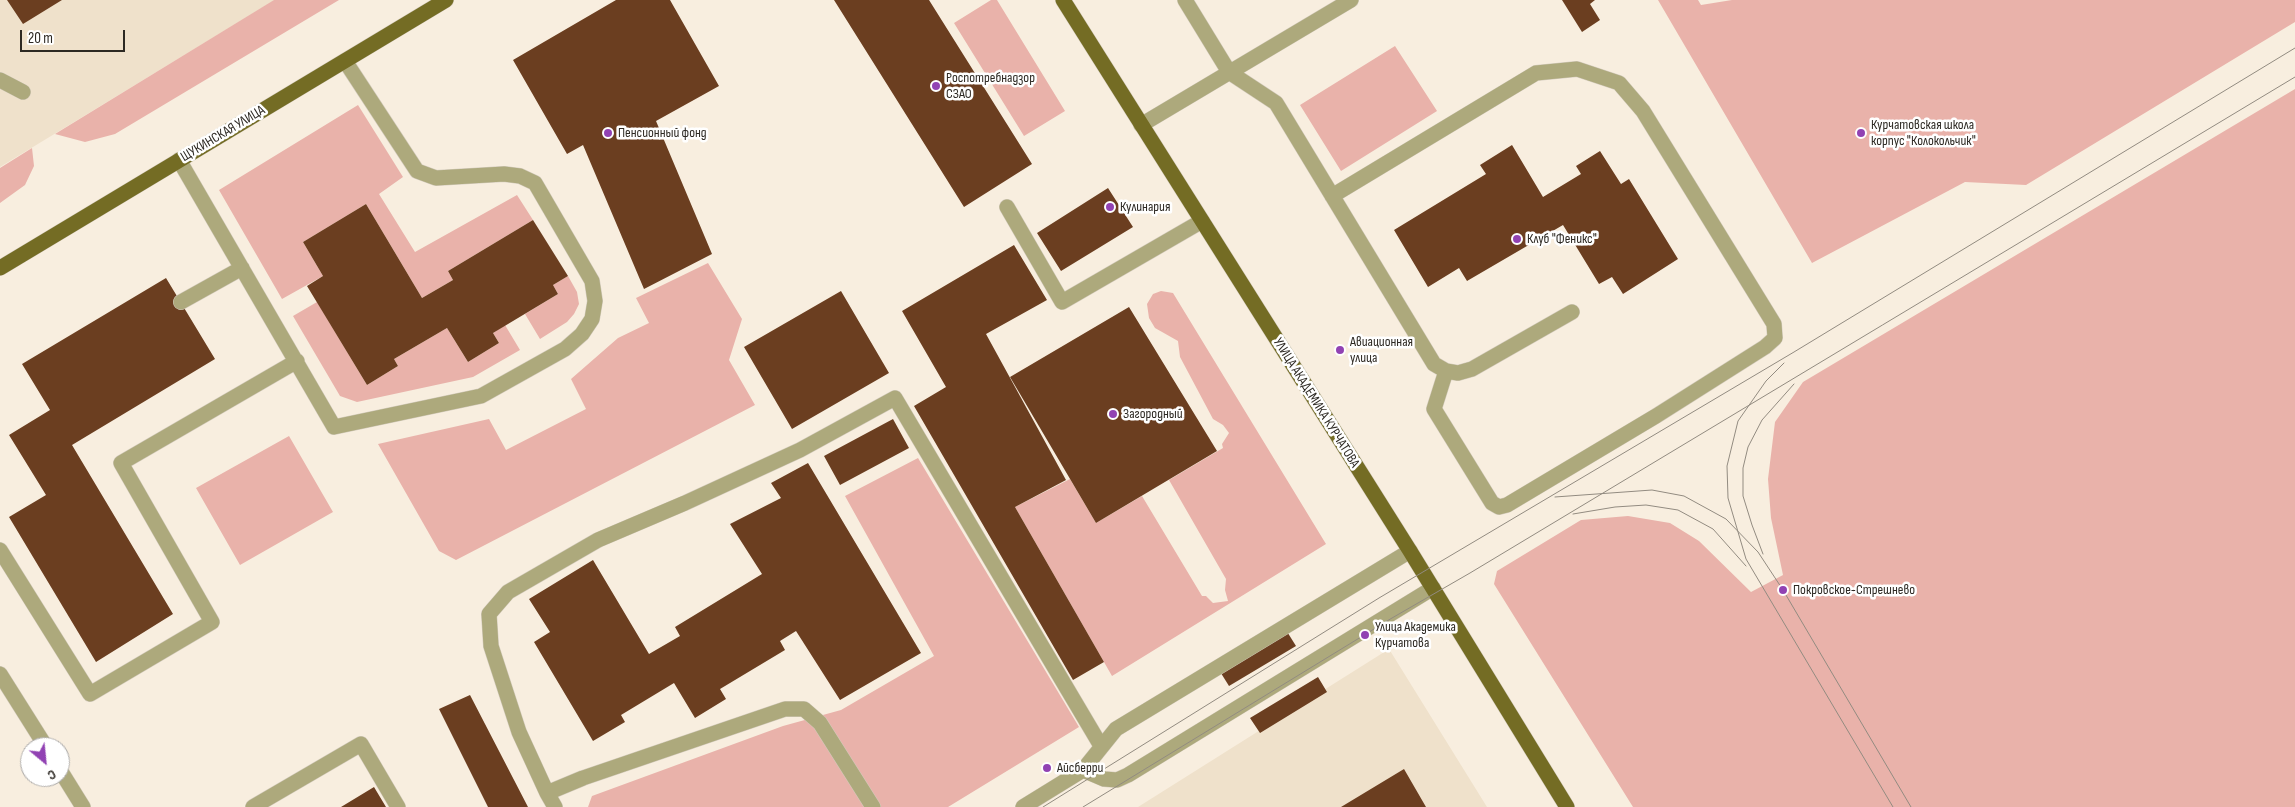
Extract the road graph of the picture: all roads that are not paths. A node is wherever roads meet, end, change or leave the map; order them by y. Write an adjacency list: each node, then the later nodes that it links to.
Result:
1 (446, 0): 5 (main road, ЩУКИНСКАЯ УЛИЦА)
2 (1063, 0): 9 (main road, УЛИЦА АКАДЕМИКА КУРЧАТОВА)
3 (1184, 0): 6 (lane)
4 (1351, 0): 6 (lane)
5 (345, 61): 10 (main road, ЩУКИНСКАЯ УЛИЦА); 18 (lane)
6 (1229, 72): 9 (lane); 11 (lane)
7 (0, 80): 8 (lane)
8 (23, 92)
9 (1141, 125): 13 (main road, УЛИЦА АКАДЕМИКА КУРЧАТОВА)
10 (180, 160): 14 (main road, ЩУКИНСКАЯ УЛИЦА); 15 (lane)
11 (1332, 196): 19 (lane); 19 (lane)
12 (1006, 207): 13 (lane)
13 (1202, 221): 21 (main road, УЛИЦА АКАДЕМИКА КУРЧАТОВА)
14 (0, 268)
15 (242, 268): 16 (lane); 18 (lane)
16 (181, 302)
17 (1572, 312): 19 (lane)
18 (297, 361): 20 (lane)
19 (1446, 371)
20 (0, 550)
21 (1410, 551): 22 (main road, УЛИЦА АКАДЕМИКА КУРЧАТОВА); 25 (lane)
22 (1433, 588): 26 (lane); 35 (main road, УЛИЦА АКАДЕМИКА КУРЧАТОВА)
23 (0, 674): 24 (lane)
24 (40, 737)
25 (1101, 746): 26 (lane); 28 (lane)
26 (1083, 770): 34 (lane)
27 (70, 786): 29 (lane)
28 (547, 793): 32 (lane); 33 (lane)
29 (83, 807)
30 (253, 807): 31 (lane)
31 (398, 807)
32 (555, 807)
33 (873, 807)
34 (1023, 807)
35 (1567, 807)

